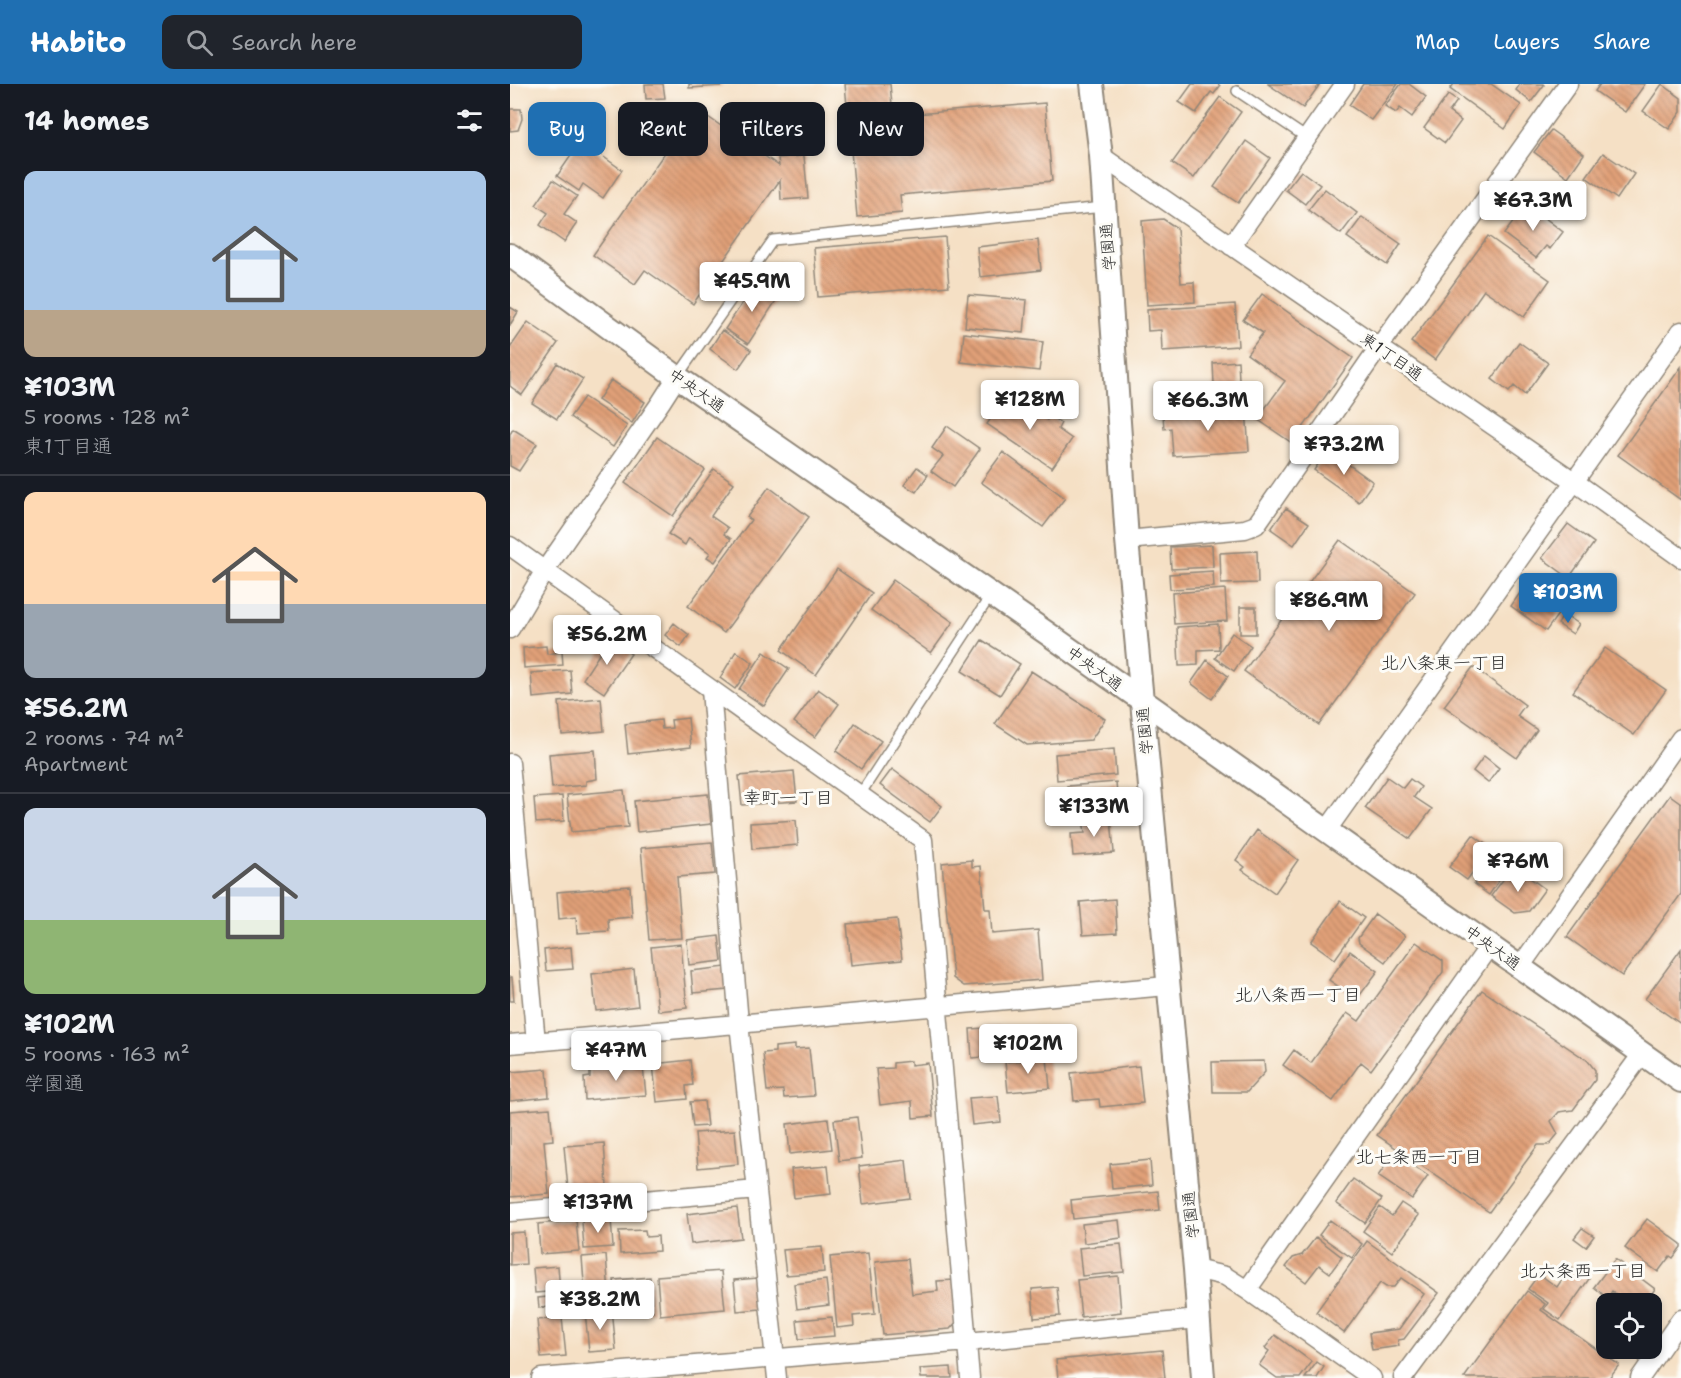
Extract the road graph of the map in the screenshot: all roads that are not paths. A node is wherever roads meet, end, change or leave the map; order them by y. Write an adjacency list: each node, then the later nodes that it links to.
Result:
1 (1092, 84): 6 (street, 学園通)
2 (1345, 84): 5 (street)
3 (1568, 84): 11 (street)
4 (1236, 91): 5 (lane)
5 (1307, 138): 8 (street)
6 (1101, 156): 7 (street, 学園通); 8 (street, 東1丁目通)
7 (1104, 207): 12 (lane); 14 (street, 学園通)
8 (1231, 246): 11 (street, 東1丁目通)
9 (510, 255): 12 (street, 中央大通)
10 (1681, 331): 13 (street)
11 (1379, 347): 13 (street, 東1丁目通); 14 (street)
12 (676, 376): 17 (street); 18 (street, 中央大通)
13 (1575, 482): 16 (street, 東1丁目通); 25 (street)
14 (1127, 540): 21 (street, 学園通)
15 (510, 546): 17 (street)
16 (1681, 558)
17 (545, 570): 19 (street); 20 (street)
18 (991, 595): 21 (street, 中央大通); 24 (lane)
19 (510, 628)
20 (711, 690): 24 (street); 30 (street)
21 (1141, 701): 25 (street, 中央大通); 28 (street, 学園通)
22 (1681, 738): 27 (street)
23 (510, 763): 31 (street)
24 (859, 796): 29 (street)
25 (1327, 830): 26 (street, 中央大通)
26 (1490, 945): 27 (street, 中央大通); 38 (street)
27 (1520, 967): 33 (street, 中央大通)
28 (1167, 986): 29 (street); 37 (street, 学園通)
29 (939, 1006): 30 (street); 41 (street)
30 (739, 1023): 31 (street); 35 (street)
31 (536, 1042): 32 (street)
32 (510, 1044)
33 (1642, 1054): 34 (street, 中央大通); 48 (street)
34 (1681, 1081)
35 (757, 1190): 36 (street); 42 (street)
36 (510, 1212)
37 (1195, 1269): 38 (street); 39 (street, 学園通)
38 (1247, 1290): 47 (street)
39 (1198, 1319): 41 (street); 46 (street, 学園通)
40 (1681, 1319): 49 (street)
41 (967, 1342): 42 (street); 45 (street)
42 (775, 1358): 43 (street); 44 (street)
43 (541, 1378)
44 (777, 1378)
45 (970, 1378)
46 (1203, 1378)
47 (1372, 1378)
48 (1403, 1378)
49 (1640, 1378)

